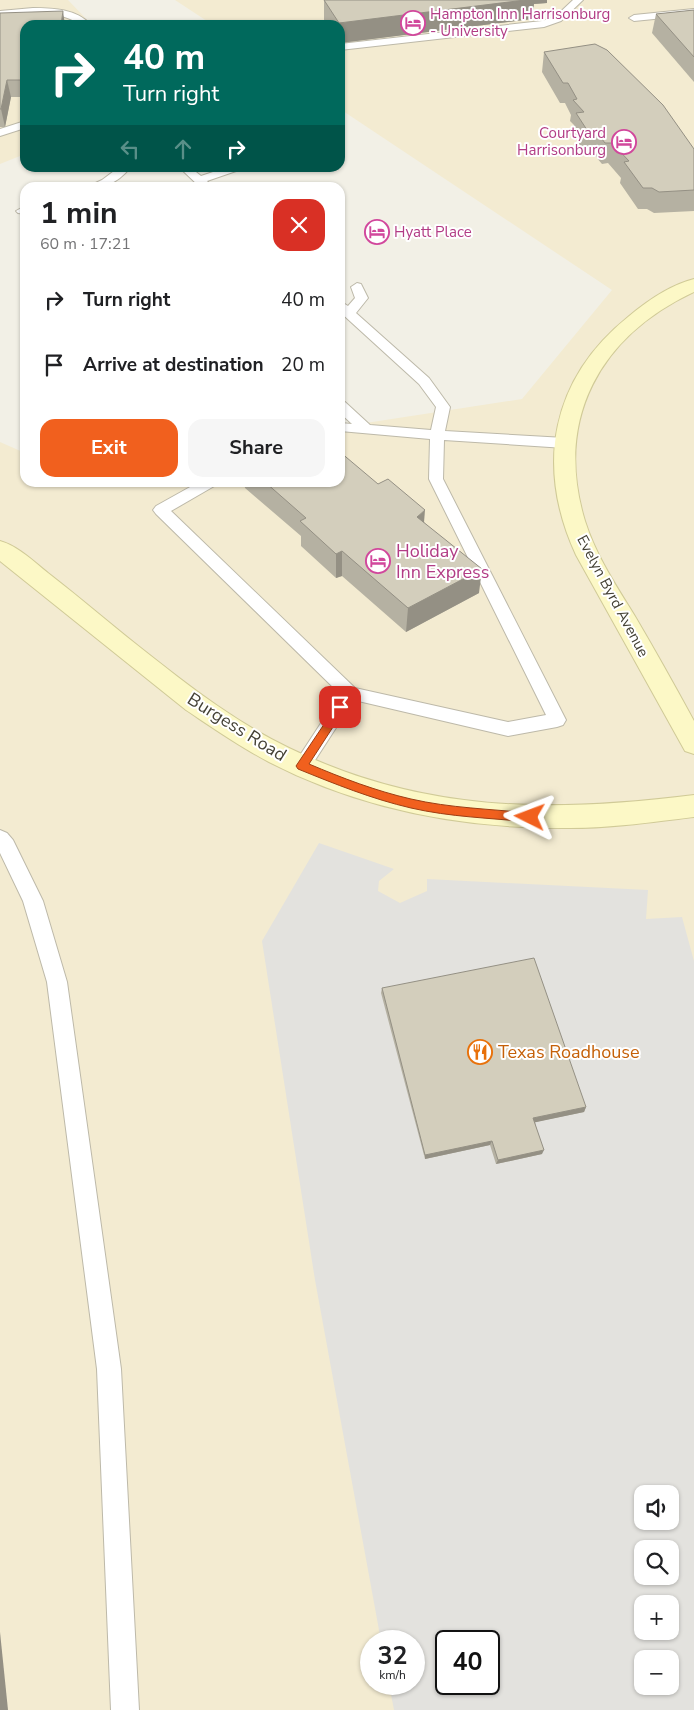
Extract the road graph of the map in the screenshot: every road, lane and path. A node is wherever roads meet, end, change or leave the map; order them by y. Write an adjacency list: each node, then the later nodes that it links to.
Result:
1 (578, 0): 6 (lane)
2 (694, 12): 4 (lane)
3 (0, 14): 5 (lane)
4 (634, 18)
5 (81, 20)
6 (345, 46)
7 (20, 126): 8 (lane)
8 (0, 133)
9 (120, 172): 12 (lane)
10 (190, 172): 13 (lane)
11 (227, 172): 14 (lane)
12 (111, 182)
13 (202, 182)
14 (208, 182)
15 (694, 285): 23 (street, Evelyn Byrd Avenue)
16 (357, 287): 17 (lane)
17 (345, 308)
18 (345, 310): 22 (lane)
19 (345, 409): 21 (lane)
20 (345, 427): 21 (lane)
21 (366, 429): 22 (lane)
22 (437, 435): 23 (lane); 26 (lane)
23 (564, 443): 27 (street, Evelyn Byrd Avenue)
24 (202, 487): 26 (lane)
25 (0, 549): 28 (street, Burgess Road)
26 (350, 693): 28 (lane)
27 (694, 744)
28 (302, 766): 29 (street, Burgess Road)
29 (694, 806)
30 (0, 838): 31 (lane)
31 (125, 1710)

